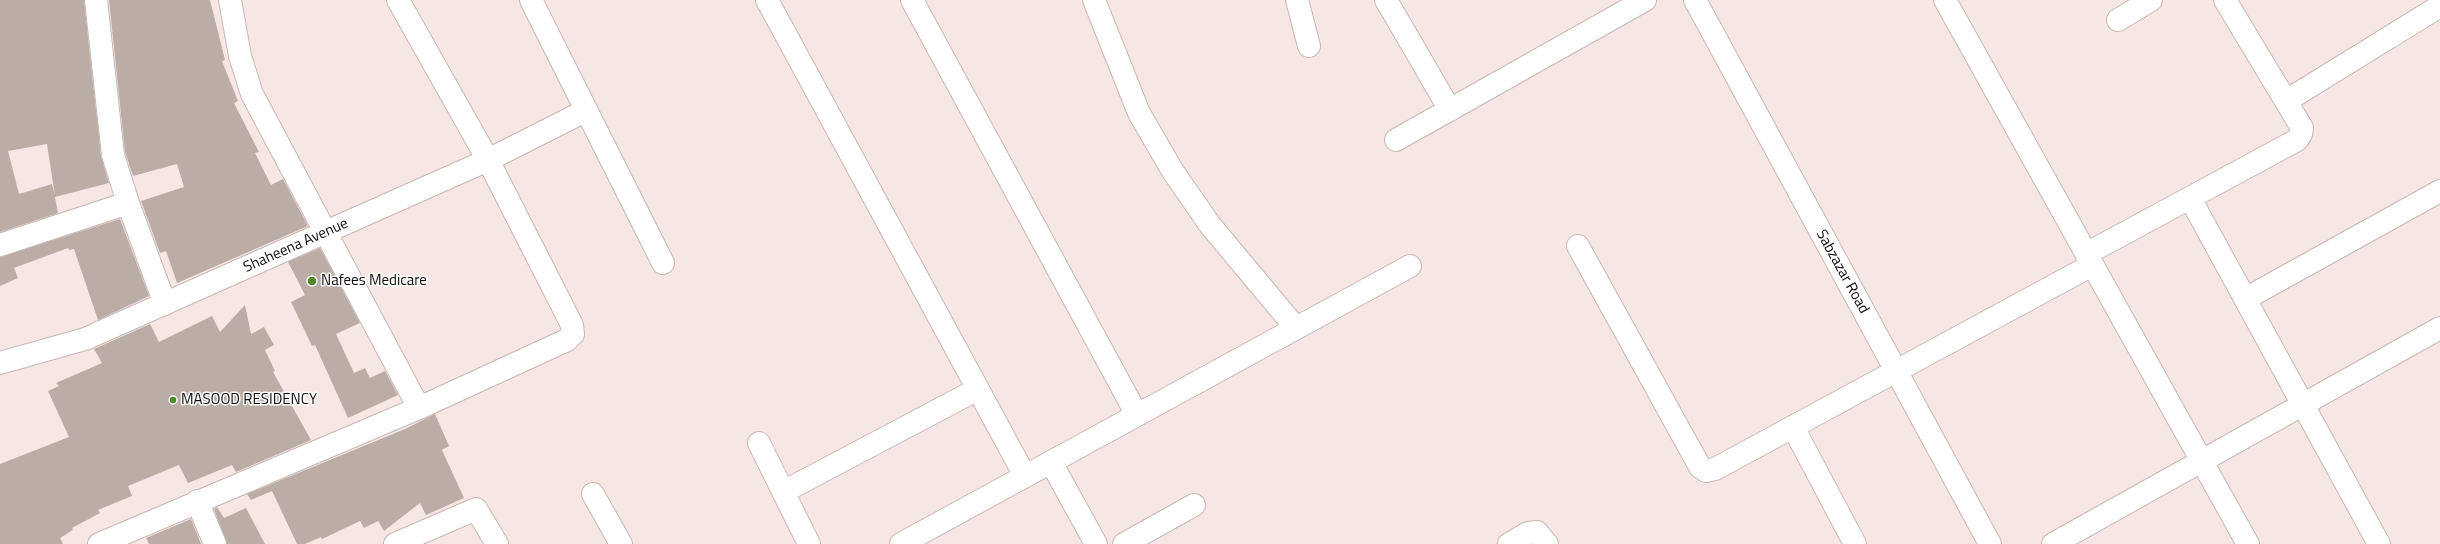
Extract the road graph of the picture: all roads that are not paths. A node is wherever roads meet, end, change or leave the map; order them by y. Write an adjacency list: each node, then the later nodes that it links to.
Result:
1 (96, 0): 25 (street)
2 (230, 0): 26 (street)
3 (398, 0): 22 (street)
4 (531, 0): 20 (street)
5 (767, 0): 38 (street)
6 (912, 0): 41 (street)
7 (1094, 0): 34 (street)
8 (1297, 0): 17 (street)
9 (1386, 0): 19 (street)
10 (1646, 0): 19 (street)
11 (1695, 0): 37 (street, Sabzazar Road)
12 (1945, 0): 29 (street)
13 (2151, 0): 16 (street)
14 (2225, 0): 18 (street)
15 (2440, 6): 18 (street)
16 (2118, 20)
17 (1309, 46)
18 (2286, 101): 24 (street)
19 (1450, 110): 21 (street)
20 (586, 112): 22 (street, Shaheena Avenue); 30 (street)
21 (1396, 140)
22 (488, 160): 26 (street, Shaheena Avenue); 40 (street)
23 (2440, 191): 32 (street)
24 (2190, 198): 29 (street); 32 (street)
25 (128, 202): 27 (street); 33 (street)
26 (326, 232): 33 (street, Shaheena Avenue); 40 (street)
27 (0, 245)
28 (1578, 246): 42 (street)
29 (2089, 259): 37 (street); 44 (street)
30 (663, 263)
31 (1410, 266): 34 (street)
32 (2245, 298): 39 (street)
33 (165, 304): 36 (street, Shaheena Avenue)
34 (1296, 328): 41 (street)
35 (2440, 328): 39 (street)
36 (0, 361)
37 (1896, 371): 42 (street); 64 (street, Sabzazar Road)
38 (978, 389): 46 (street); 47 (street)
39 (2303, 405): 44 (street); 67 (street)
40 (419, 408): 49 (street)
41 (1137, 415): 45 (street)
42 (1793, 427): 63 (street)
43 (759, 443): 47 (street)
44 (2201, 461): 65 (street); 66 (street)
45 (1051, 462): 46 (street); 59 (street)
46 (1025, 476): 51 (street)
47 (783, 492): 57 (street)
48 (593, 494): 56 (street)
49 (197, 501): 52 (street); 53 (street)
50 (1194, 505): 60 (street)
51 (925, 538): 58 (street)
52 (99, 544)
53 (215, 544)
54 (394, 544): 55 (street)
55 (497, 544)
56 (621, 544)
57 (809, 544)
58 (901, 544)
59 (1096, 544)
60 (1124, 544)
61 (1509, 544): 62 (street)
62 (1547, 544)
63 (1855, 544)
64 (1990, 544)
65 (2053, 544)
66 (2248, 544)
67 (2379, 544)

